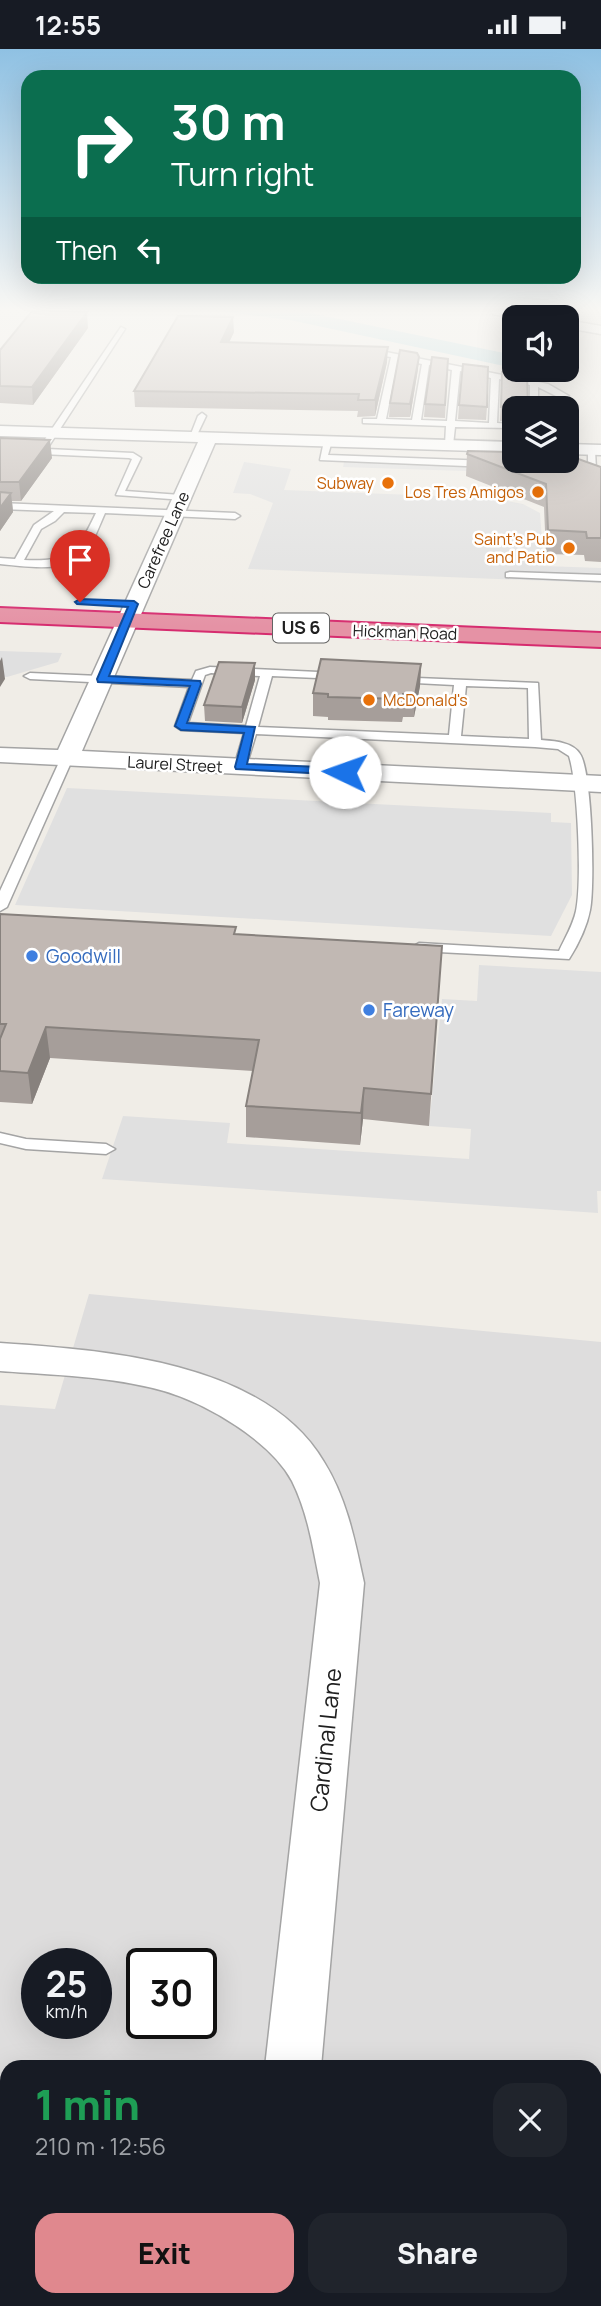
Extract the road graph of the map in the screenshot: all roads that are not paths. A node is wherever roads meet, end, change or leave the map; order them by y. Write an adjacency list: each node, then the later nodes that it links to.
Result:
1 (64, 416): 14 (lane)
2 (202, 416): 15 (lane)
3 (381, 416): 8 (lane)
4 (417, 416): 9 (lane)
5 (451, 416): 10 (lane)
6 (494, 416): 11 (lane)
7 (366, 421): 8 (lane)
8 (380, 421): 9 (lane)
9 (416, 422): 10 (lane)
10 (450, 424): 11 (lane); 17 (lane)
11 (494, 425): 12 (lane)
12 (502, 425)
13 (0, 431): 14 (street)
14 (54, 432): 15 (street); 23 (lane)
15 (201, 437): 16 (street); 23 (street, Carefree Lane)
16 (328, 441): 17 (street); 21 (lane)
17 (449, 445): 18 (street)
18 (502, 447)
19 (596, 450): 20 (street)
20 (579, 455)
21 (499, 464)
22 (0, 506): 24 (lane)
23 (178, 506): 25 (lane); 26 (lane); 32 (street, Carefree Lane)
24 (61, 509): 25 (lane); 28 (lane)
25 (101, 512): 28 (lane)
26 (235, 516)
27 (0, 561): 28 (lane)
28 (18, 562)
29 (510, 575): 30 (lane)
30 (601, 578)
31 (0, 599): 32 (highway, Hickman Road / US 6)
32 (131, 612): 33 (highway, Hickman Road / US 6); 34 (highway, Hickman Road / US 6); 35 (highway, Hickman Road / US 6); 40 (street, Carefree Lane)
33 (0, 615)
34 (601, 622)
35 (601, 640)
36 (267, 673): 38 (lane); 42 (lane); 43 (lane)
37 (30, 676): 40 (lane)
38 (350, 677)
39 (377, 678): 41 (lane)
40 (102, 679): 42 (lane); 47 (street, Carefree Lane)
41 (460, 681): 44 (lane); 45 (lane)
42 (196, 684): 43 (lane)
43 (251, 730): 44 (lane); 48 (lane)
44 (455, 739): 45 (lane)
45 (535, 743): 49 (lane)
46 (0, 755): 47 (street, Laurel Street)
47 (67, 758): 48 (street, Laurel Street); 50 (lane)
48 (240, 767): 49 (street, Laurel Street)
49 (591, 784): 51 (lane)
50 (0, 907)
51 (402, 946)
52 (0, 1138): 53 (lane)
53 (106, 1149)
54 (0, 1357): 55 (street, Cardinal Lane)
55 (294, 2060)

